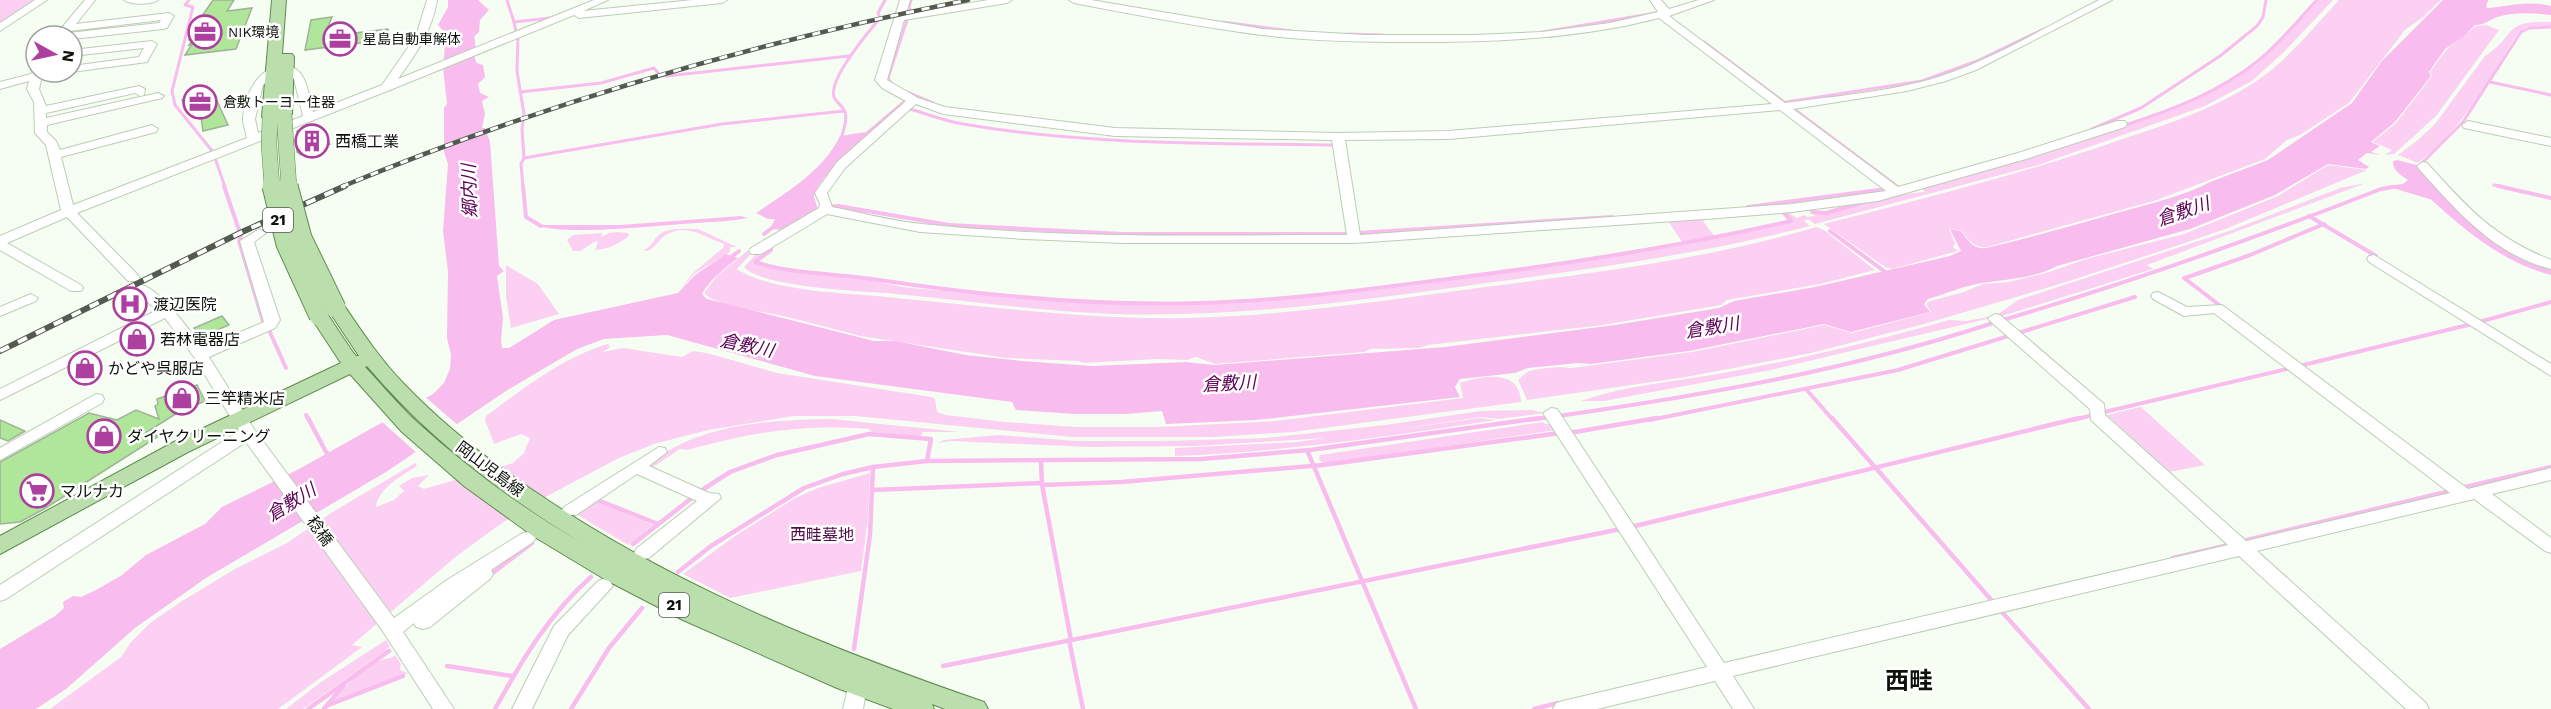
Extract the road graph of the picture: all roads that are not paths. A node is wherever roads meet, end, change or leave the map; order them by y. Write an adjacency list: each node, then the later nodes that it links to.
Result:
1 (42, 0): 20 (street)
2 (90, 0): 19 (street)
3 (129, 0): 4 (street)
4 (153, 0)
5 (279, 0): 22 (main road, 岡山児島線 / 21)
6 (290, 0): 22 (main road, 岡山児島線 / 21)
7 (432, 0): 29 (street)
8 (603, 0): 16 (street)
9 (722, 0): 16 (street)
10 (905, 0): 18 (street)
11 (1007, 0): 18 (street)
12 (1074, 0): 17 (street)
13 (1655, 0): 17 (street)
14 (1709, 0): 17 (street)
15 (2107, 0): 33 (street)
16 (566, 15): 29 (street)
17 (1663, 16): 33 (street)
18 (898, 18): 32 (street)
19 (72, 24)
20 (0, 28)
21 (65, 33): 21 (street)
22 (281, 44): 25 (main road, 岡山児島線 / 21)
23 (84, 52): 24 (street)
24 (84, 67)
25 (280, 70): 35 (street); 40 (street); 60 (main road, 岡山児島線 / 21, bridge)
26 (24, 78): 28 (street)
27 (34, 84): 34 (street)
28 (0, 86)
29 (386, 88): 35 (street)
30 (140, 93): 34 (street)
31 (158, 96): 34 (street)
32 (908, 102): 39 (street); 45 (street)
33 (1784, 105): 39 (street); 44 (street)
34 (41, 117): 42 (street)
35 (309, 118): 40 (street)
36 (2121, 123): 44 (street)
37 (2468, 125): 41 (street)
38 (152, 129): 42 (street)
39 (1338, 137): 48 (street)
40 (253, 138): 46 (street)
41 (2551, 142)
42 (56, 154): 46 (street)
43 (2423, 166): 52 (street)
44 (1893, 189): 48 (street)
45 (825, 208): 48 (street); 50 (street)
46 (68, 211): 49 (street); 56 (street, 稔橋)
47 (259, 233): 59 (street)
48 (1353, 236)
49 (0, 243): 53 (street)
50 (756, 251)
51 (2374, 259): 61 (street)
52 (2551, 265)
53 (76, 288)
54 (2158, 296): 70 (street)
55 (31, 298): 57 (street)
56 (167, 311): 59 (street, 稔橋); 62 (street)
57 (0, 312)
58 (2006, 327): 72 (street)
59 (200, 356): 65 (street, 稔橋)
60 (365, 366): 65 (main road); 71 (main road, 岡山児島線 / 21)
61 (2551, 371)
62 (0, 395)
63 (96, 399): 67 (street)
64 (1553, 416): 81 (street)
65 (246, 430): 73 (main road); 78 (street); 80 (street, 稔橋)
66 (659, 452): 68 (street)
67 (0, 455)
68 (637, 466): 71 (street); 76 (street)
69 (2551, 474): 70 (street)
70 (2465, 492): 72 (street); 74 (street)
71 (545, 522): 75 (street); 82 (main road, 岡山児島線 / 21); 86 (main road, 岡山児島線 / 21)
72 (2240, 544): 81 (street); 89 (street)
73 (0, 546)
74 (2551, 547)
75 (505, 553): 79 (street); 80 (street)
76 (643, 553)
77 (604, 586): 84 (street)
78 (0, 594)
79 (423, 622)
80 (391, 628): 83 (street, 稔橋)
81 (1717, 667): 87 (street); 88 (street)
82 (855, 697): 85 (main road, 岡山児島線 / 21)
83 (444, 709)
84 (522, 709)
85 (921, 709)
86 (975, 709)
87 (1563, 709)
88 (1744, 709)
89 (2419, 709)

